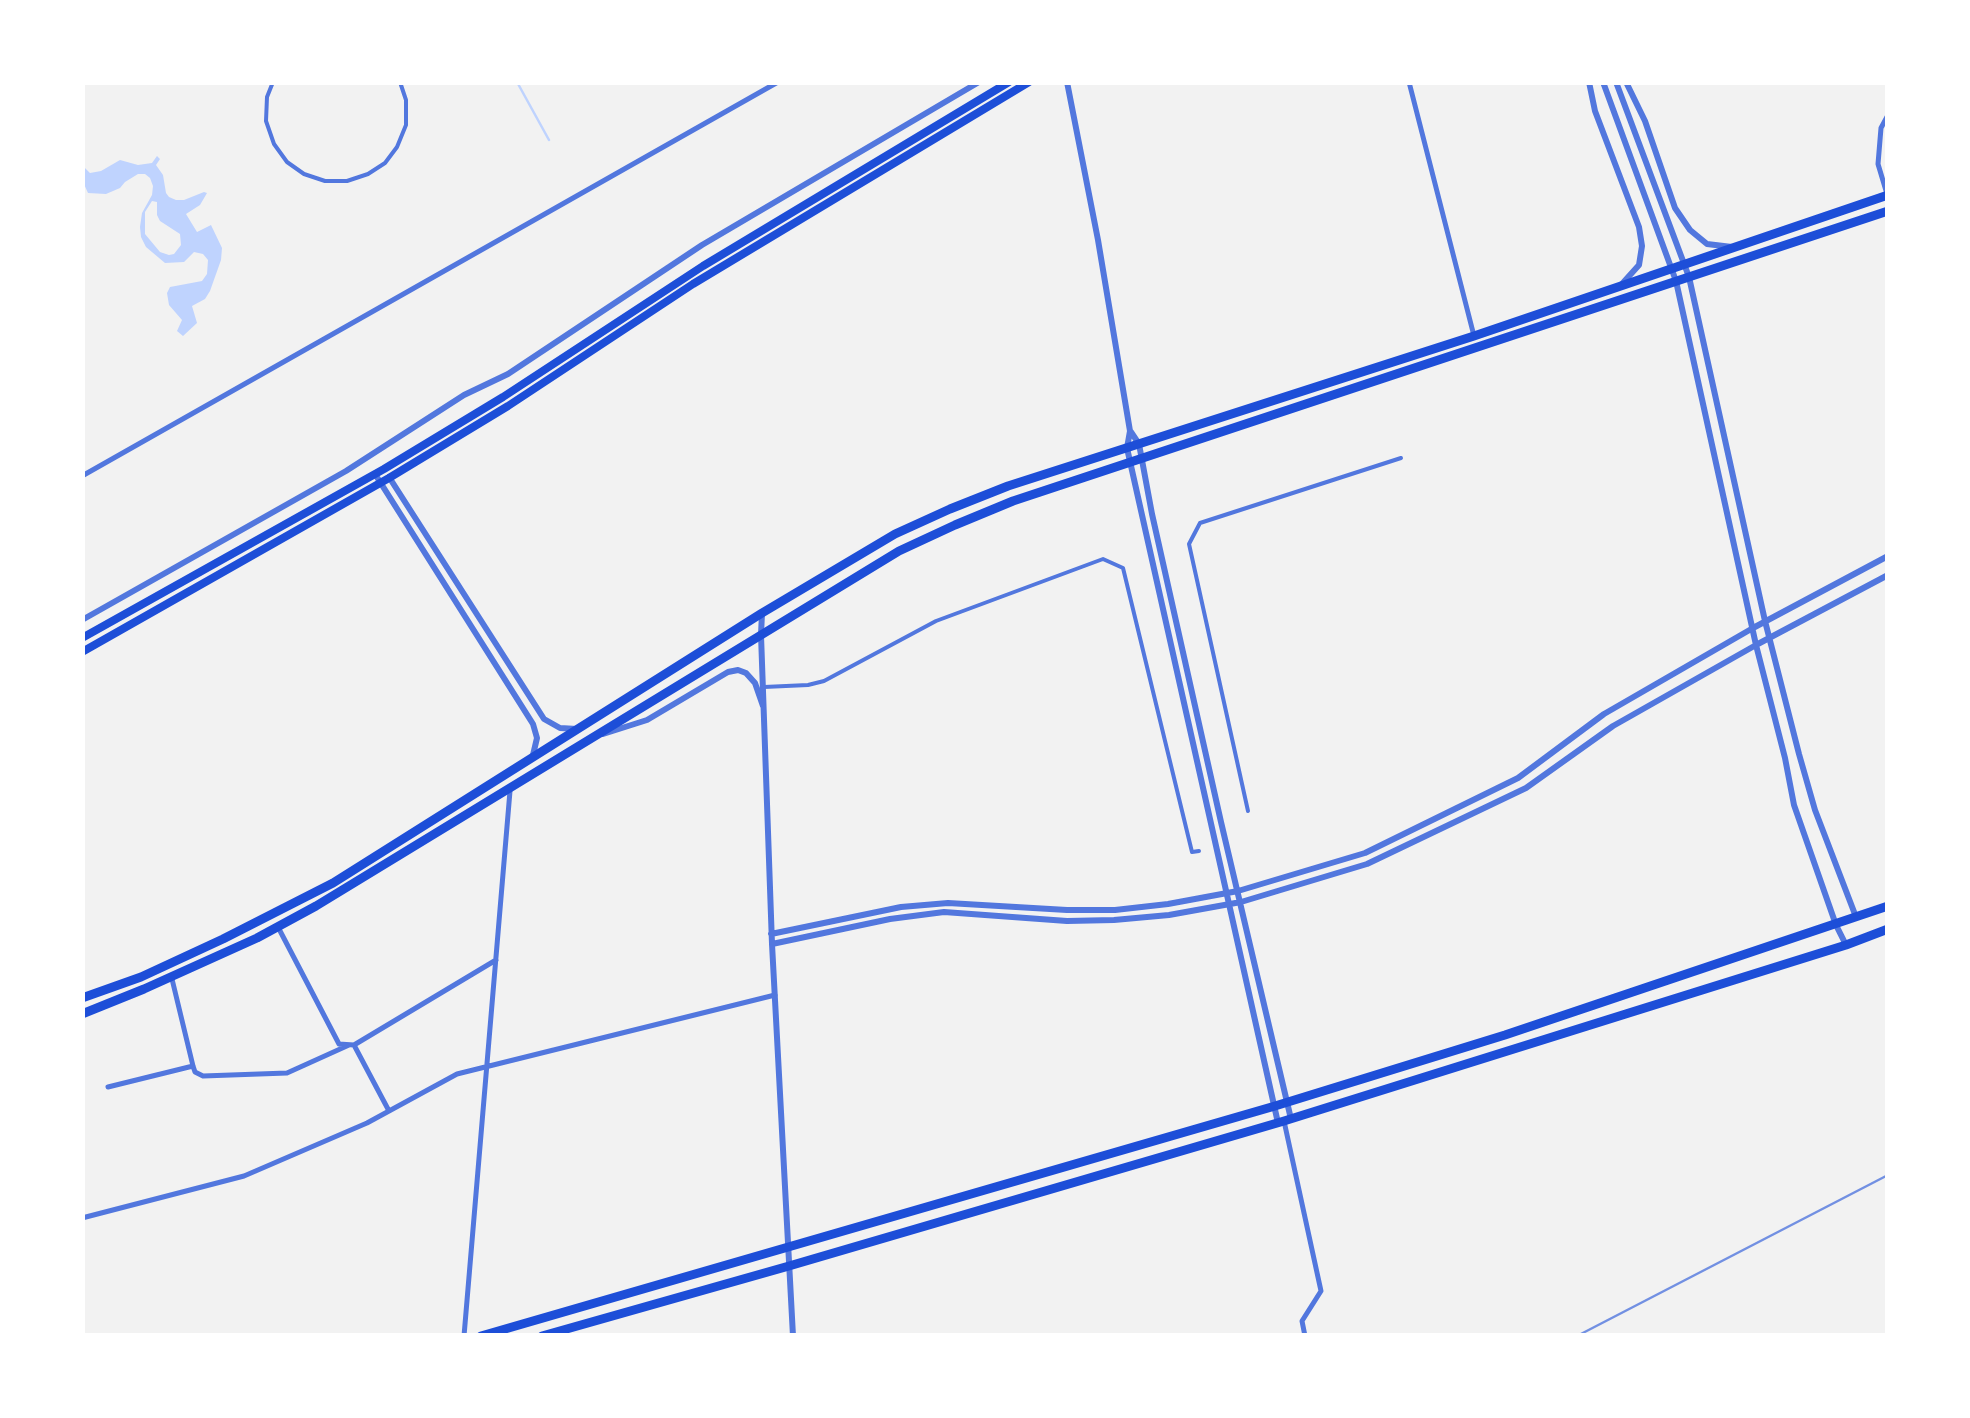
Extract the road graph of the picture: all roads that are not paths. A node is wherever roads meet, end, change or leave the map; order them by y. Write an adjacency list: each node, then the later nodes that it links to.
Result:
1 (273, 82): 2 (street)
2 (400, 82)
3 (778, 82): 32 (street)
4 (980, 82): 37 (street)
5 (1008, 82): 22 (main road)
6 (1029, 82): 22 (main road)
7 (1066, 82): 25 (street)
8 (1409, 82): 24 (street)
9 (1589, 82): 21 (street)
10 (1603, 82): 18 (street)
11 (1616, 82): 17 (street)
12 (1626, 82): 16 (street)
13 (1888, 115): 14 (street)
14 (1888, 195): 16 (main road)
15 (1888, 211): 19 (main road)
16 (1734, 247): 17 (main road)
17 (1684, 263): 18 (main road); 19 (street)
18 (1671, 268): 20 (street); 21 (main road)
19 (1690, 277): 20 (main road); 38 (street)
20 (1676, 281): 28 (main road); 39 (street)
21 (1621, 285): 24 (main road)
22 (673, 292): 23 (main road)
23 (623, 325): 31 (main road); 33 (main road)
24 (1474, 336): 26 (main road)
25 (1130, 431): 26 (street); 27 (street)
26 (1139, 444): 27 (main road); 28 (street)
27 (1127, 448): 30 (street); 36 (main road)
28 (1142, 458): 30 (main road); 53 (street)
29 (1401, 458): 51 (street)
30 (1130, 462): 40 (main road); 54 (street)
31 (379, 472): 33 (street); 42 (main road)
32 (82, 476)
33 (385, 481): 44 (main road); 47 (street); 49 (street)
34 (1888, 556): 38 (street)
35 (1888, 575): 41 (street)
36 (762, 613): 40 (street); 47 (main road)
37 (82, 620)
38 (1766, 621): 39 (street); 41 (street)
39 (1752, 628): 43 (street); 53 (street)
40 (761, 635): 45 (street); 48 (main road)
41 (1771, 637): 43 (street); 58 (street)
42 (82, 638)
43 (1756, 645): 55 (street); 59 (street)
44 (82, 652)
45 (764, 687): 46 (street); 52 (street)
46 (765, 714): 48 (street); 62 (street)
47 (578, 729): 49 (main road)
48 (592, 738): 50 (main road)
49 (532, 758): 68 (main road)
50 (510, 788): 60 (main road); 65 (street)
51 (1248, 811)
52 (1200, 851)
53 (1238, 892): 54 (street); 55 (street)
54 (1225, 894): 56 (street); 62 (street)
55 (1241, 902): 56 (street); 74 (street)
56 (1228, 905): 63 (street); 75 (street)
57 (1888, 906): 58 (main road)
58 (1856, 918): 59 (main road)
59 (1836, 925): 64 (street); 74 (main road)
60 (278, 927): 66 (main road); 70 (street)
61 (1888, 929): 64 (main road)
62 (771, 934): 63 (street)
63 (772, 944): 67 (street)
64 (1846, 946): 77 (main road)
65 (496, 960): 70 (street); 72 (street)
66 (172, 977): 69 (main road); 71 (street)
67 (774, 995): 72 (street); 79 (street)
68 (82, 998)
69 (82, 1014)
70 (352, 1045): 71 (street); 76 (street)
71 (194, 1066): 73 (street)
72 (487, 1067): 76 (street); 81 (street)
73 (108, 1087)
74 (1287, 1102): 75 (main road); 77 (street)
75 (1275, 1106): 77 (street); 79 (main road)
76 (389, 1111): 78 (street)
77 (1284, 1121): 80 (main road); 85 (street)
78 (82, 1218)
79 (788, 1248): 80 (street); 82 (main road)
80 (789, 1266): 83 (main road); 84 (street)
81 (464, 1336)
82 (481, 1336)
83 (542, 1336)
84 (793, 1336)
85 (1305, 1336)

